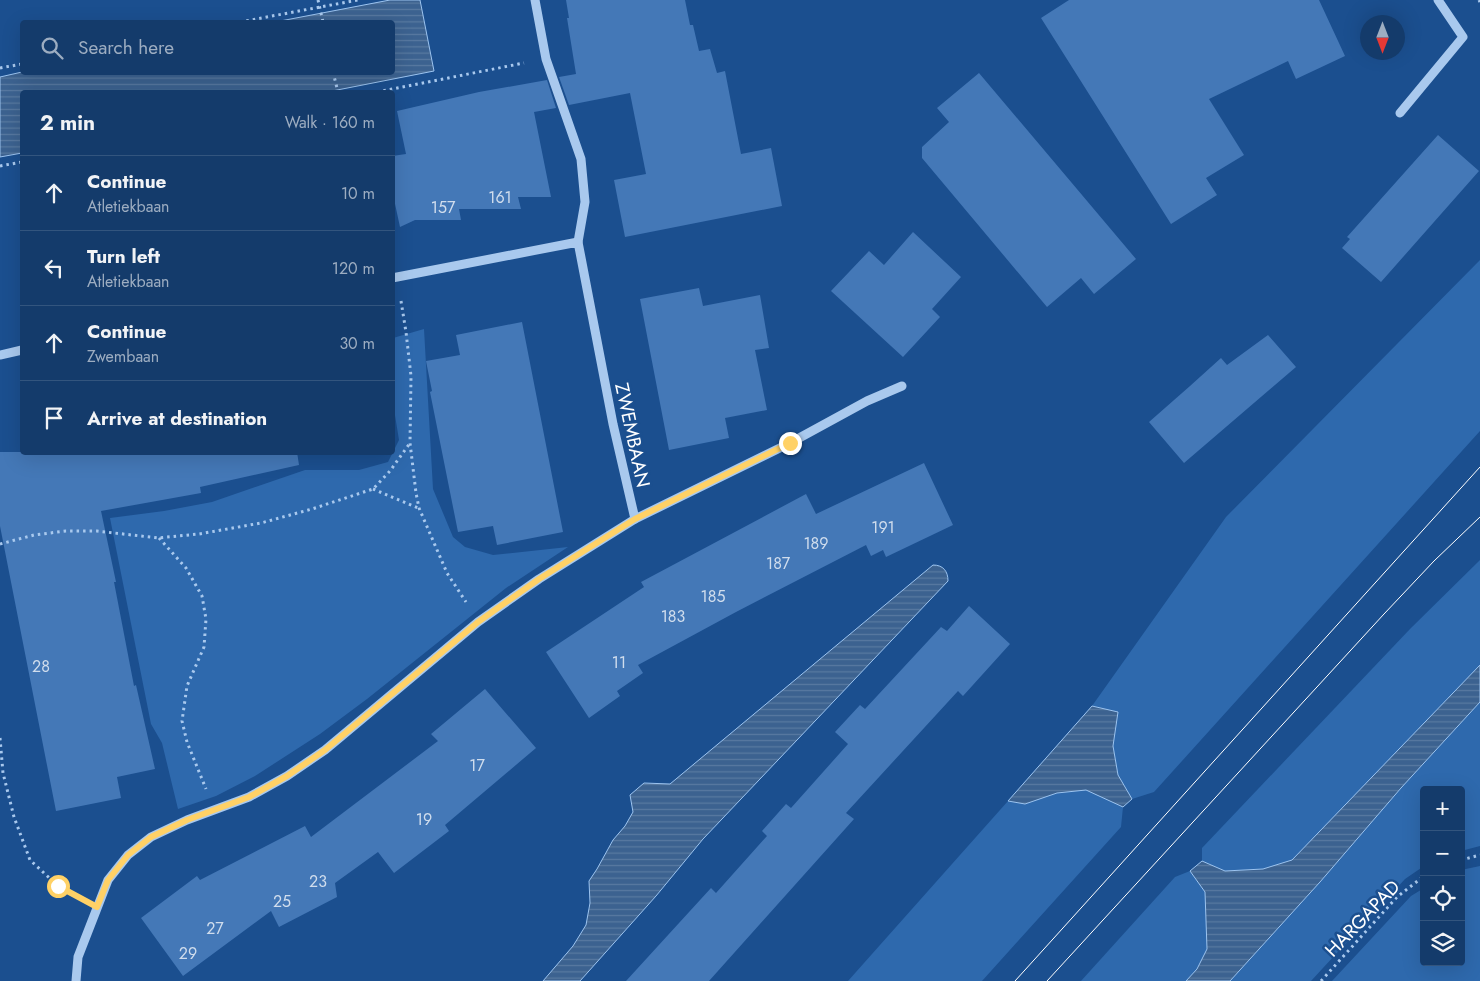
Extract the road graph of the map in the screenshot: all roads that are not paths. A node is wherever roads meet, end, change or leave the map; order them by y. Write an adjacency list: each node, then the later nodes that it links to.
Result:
1 (535, 0): 4 (street, ZWEMBAAN)
2 (1438, 0): 3 (street)
3 (1400, 113)
4 (578, 242): 5 (street); 9 (street, ZWEMBAAN)
5 (395, 278)
6 (20, 350): 7 (street)
7 (0, 355)
8 (902, 386): 9 (street, ZWEMBAAN)
9 (635, 519): 10 (street)
10 (76, 981)

